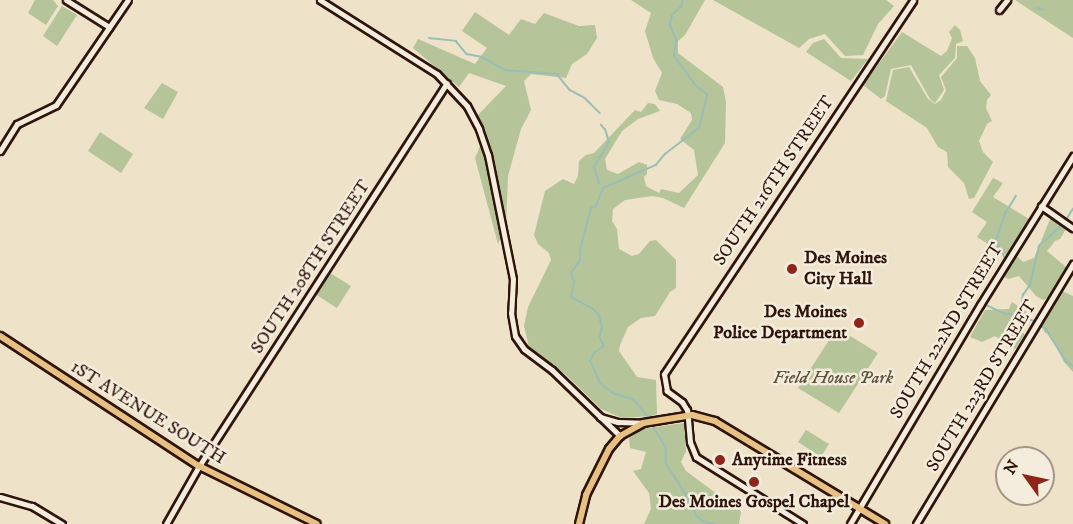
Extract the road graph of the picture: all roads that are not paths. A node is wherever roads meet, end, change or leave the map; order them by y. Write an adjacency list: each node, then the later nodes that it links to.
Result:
1 (66, 0): 7 (street)
2 (128, 0): 7 (street)
3 (320, 0): 8 (street)
4 (913, 0): 16 (street, SOUTH 216TH STREET)
5 (1007, 0): 6 (street)
6 (999, 10)
7 (109, 27): 9 (street)
8 (447, 83): 15 (street); 19 (street, SOUTH 208TH STREET)
9 (0, 151)
10 (1073, 156): 11 (street, SOUTH 222ND STREET)
11 (1041, 206): 12 (street); 21 (street, SOUTH 222ND STREET)
12 (1073, 228)
13 (1073, 264): 29 (street, SOUTH 223RD STREET)
14 (0, 336): 19 (main road, 1ST AVENUE SOUTH)
15 (592, 410): 17 (street); 18 (street)
16 (688, 415): 17 (main road); 21 (main road); 26 (street)
17 (643, 423): 18 (main road)
18 (620, 436): 25 (main road)
19 (199, 466): 23 (street, SOUTH 208TH STREET); 24 (main road, 1ST AVENUE SOUTH)
20 (0, 497): 22 (street)
21 (859, 508): 27 (street, SOUTH 222ND STREET); 28 (main road)
22 (62, 524)
23 (166, 524)
24 (318, 524)
25 (579, 524)
26 (803, 524)
27 (850, 524)
28 (885, 524)
29 (916, 524)

